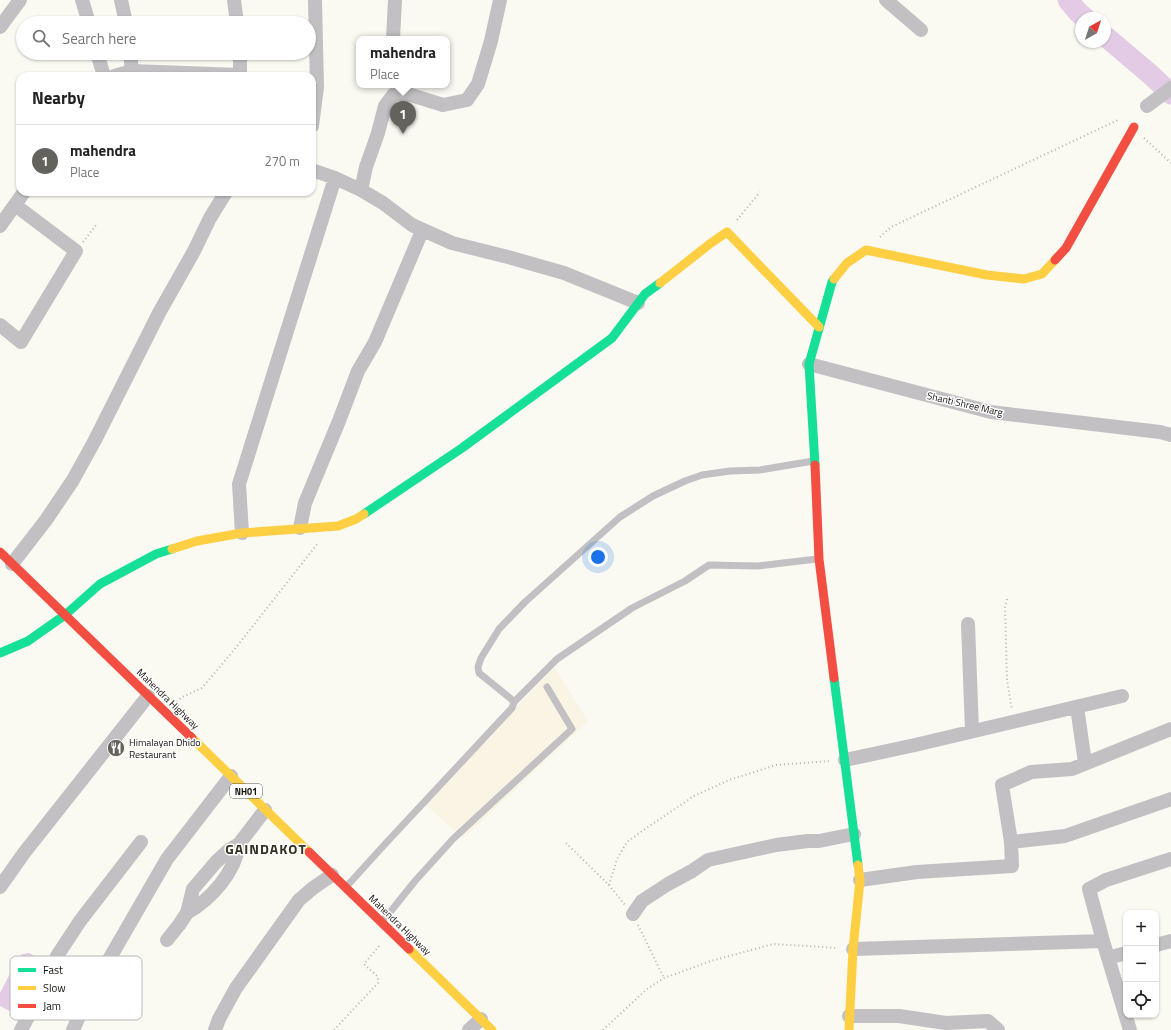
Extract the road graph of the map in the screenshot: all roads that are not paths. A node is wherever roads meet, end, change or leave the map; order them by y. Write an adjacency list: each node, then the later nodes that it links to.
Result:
1 (20, 0): 13 (street)
2 (82, 0): 9 (street)
3 (121, 0): 10 (street)
4 (234, 0): 11 (street)
5 (315, 0): 12 (street)
6 (395, 0): 15 (street)
7 (500, 0): 28 (street)
8 (886, 0): 14 (street)
9 (87, 16)
10 (125, 16)
11 (236, 16)
12 (315, 16)
13 (0, 27)
14 (921, 30)
15 (393, 36)
16 (316, 44): 27 (street)
17 (99, 60): 21 (street)
18 (131, 60): 20 (street)
19 (240, 60): 24 (street)
20 (132, 71): 22 (street); 23 (street)
21 (103, 72)
22 (128, 72)
23 (159, 72)
24 (240, 72)
25 (387, 88): 28 (street)
26 (1171, 88): 29 (street)
27 (316, 95)
28 (385, 106): 33 (street)
29 (1147, 106)
30 (1134, 127): 41 (main road)
31 (316, 171): 32 (street)
32 (335, 178): 33 (street); 46 (street)
33 (361, 190): 38 (street)
34 (21, 196): 36 (street)
35 (224, 196): 49 (street)
36 (15, 205): 37 (street); 40 (street)
37 (0, 226)
38 (422, 230): 39 (street); 45 (street)
39 (638, 303): 41 (main road); 45 (main road)
40 (0, 325)
41 (819, 327): 42 (main road)
42 (809, 364): 43 (street, Shanti Shree Marg); 44 (main road)
43 (1171, 435)
44 (816, 460): 48 (main road); 56 (lane)
45 (300, 528): 46 (main road)
46 (242, 533): 50 (main road)
47 (0, 552): 49 (main road, Mahendra Highway / NH01)
48 (819, 559): 56 (lane); 60 (main road)
49 (12, 564): 50 (main road, Mahendra Highway / NH01)
50 (65, 615): 52 (main road); 54 (main road, Mahendra Highway / NH01)
51 (968, 624): 59 (street)
52 (0, 653)
53 (547, 687): 74 (lane)
54 (148, 696): 62 (main road, Mahendra Highway / NH01); 71 (street)
55 (1122, 696): 57 (street)
56 (514, 702): 72 (lane)
57 (1077, 707): 59 (street); 61 (street)
58 (1171, 728): 61 (street)
59 (972, 731): 60 (street)
60 (845, 760): 65 (main road)
61 (1085, 764): 67 (street)
62 (231, 776): 64 (main road, Mahendra Highway / NH01); 82 (street)
63 (1171, 800): 67 (street)
64 (265, 810): 69 (main road, Mahendra Highway / NH01); 75 (street)
65 (854, 834): 70 (main road); 73 (street)
66 (141, 842): 81 (street)
67 (1012, 842): 70 (street)
68 (1171, 859): 76 (street)
69 (332, 875): 72 (main road, Mahendra Highway / NH01); 90 (street)
70 (860, 880): 79 (main road)
71 (0, 887)
72 (346, 888): 74 (main road, Mahendra Highway / NH01)
73 (633, 914)
74 (381, 922): 85 (main road, Mahendra Highway / NH01)
75 (167, 940)
76 (1103, 941): 79 (street); 83 (street)
77 (1171, 941): 78 (street)
78 (1159, 944)
79 (853, 949): 84 (main road)
80 (1123, 954): 83 (street)
81 (57, 956)
82 (111, 956)
83 (1108, 958): 95 (street)
84 (849, 1016): 93 (main road); 94 (street)
85 (481, 1019): 91 (street); 92 (main road, Mahendra Highway / NH01)
86 (26, 1020): 88 (street)
87 (77, 1020): 89 (street)
88 (21, 1030)
89 (73, 1030)
90 (215, 1030)
91 (468, 1030)
92 (492, 1030)
93 (849, 1030)
94 (998, 1030)
95 (1130, 1030)

